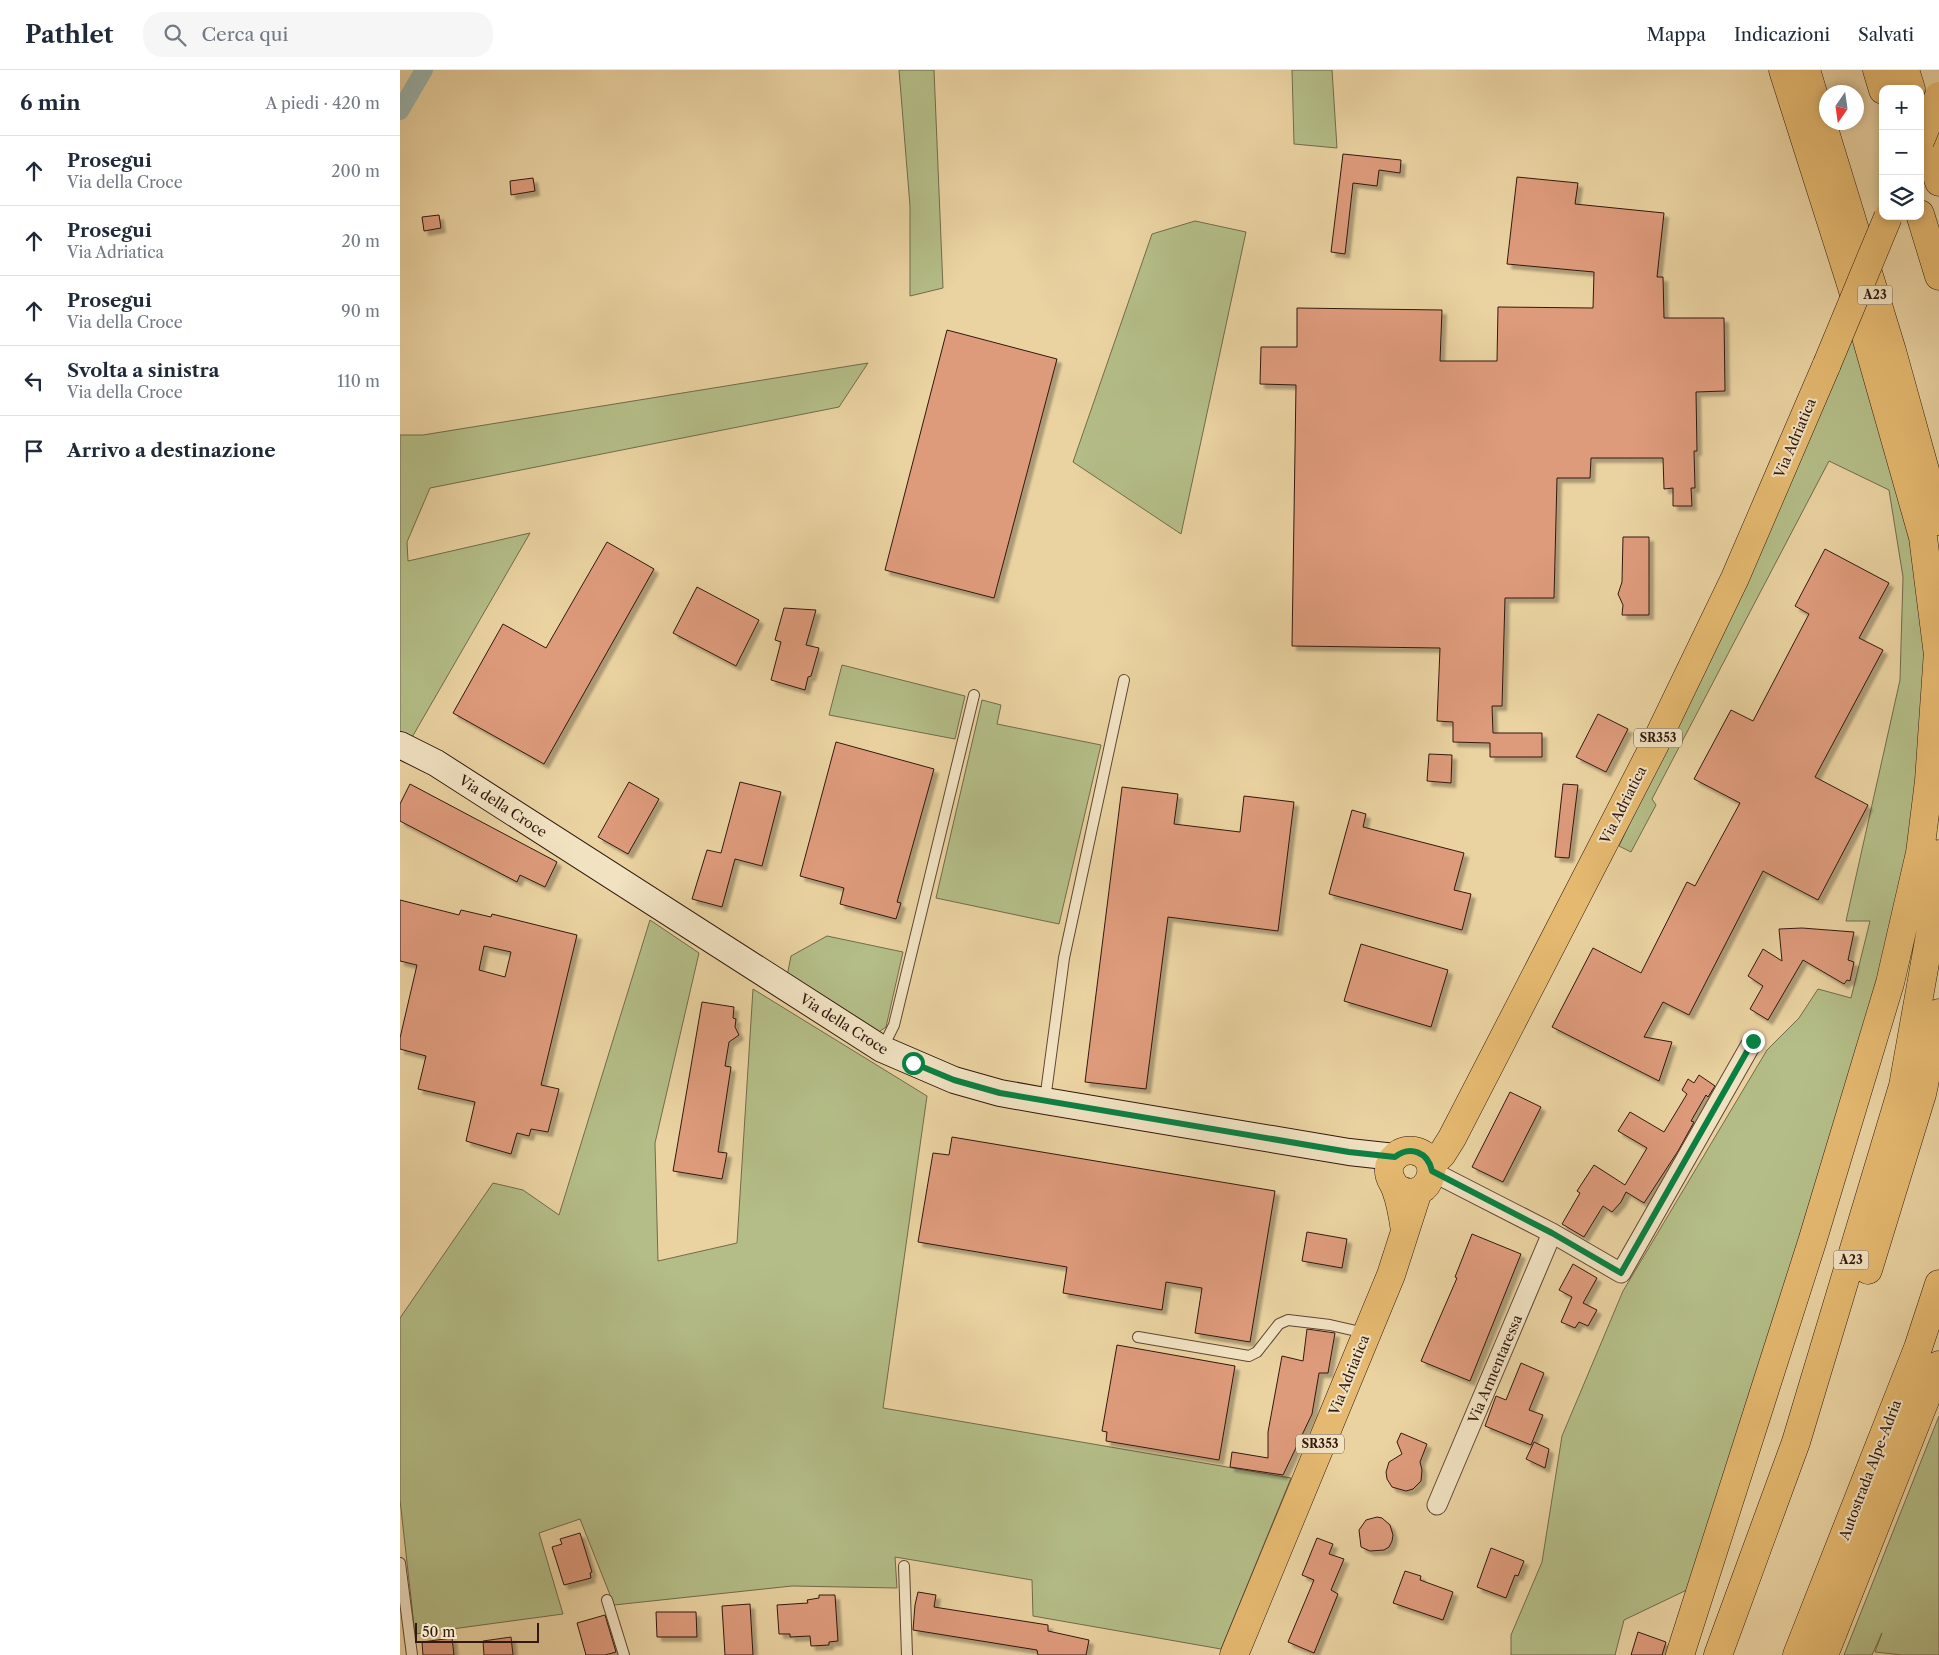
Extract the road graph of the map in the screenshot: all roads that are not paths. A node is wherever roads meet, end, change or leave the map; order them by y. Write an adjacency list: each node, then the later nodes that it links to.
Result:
1 (1783, 70): 15 (main road, A23)
2 (1806, 70): 14 (main road, A23)
3 (1877, 70): 5 (main road)
4 (1905, 70): 6 (main road)
5 (1882, 85)
6 (1910, 85)
7 (1939, 96): 9 (main road, bridge)
8 (1923, 130): 10 (main road)
9 (1924, 131)
10 (1939, 182)
11 (1887, 220): 24 (main road, Via Adriatica / SR353, bridge)
12 (1922, 220): 13 (main road)
13 (1939, 276)
14 (1939, 521)
15 (1938, 657): 38 (main road, A23)
16 (1124, 680): 23 (lane)
17 (974, 695): 22 (lane)
18 (400, 745): 22 (main road, Via della Croce)
19 (1939, 854): 39 (main road, A23)
20 (1939, 1013): 40 (main road, A23)
21 (1753, 1041): 25 (street, Via della Croce)
22 (882, 1050): 23 (main road, Via della Croce)
23 (1045, 1101): 24 (main road, Via della Croce)
24 (1409, 1172): 25 (street, Via della Croce); 27 (main road, Via Adriatica / SR353)
25 (1552, 1233): 30 (street, Via Armentaressa)
26 (1939, 1284): 41 (main road, Autostrada Alpe-Adria)
27 (1366, 1334): 28 (lane); 37 (main road, Via Adriatica / SR353)
28 (1138, 1336)
29 (1939, 1365): 42 (main road, Autostrada Alpe-Adria)
30 (1437, 1505)
31 (400, 1562): 34 (lane)
32 (904, 1566): 36 (lane)
33 (607, 1600): 35 (lane)
34 (412, 1655)
35 (624, 1655)
36 (907, 1655)
37 (1234, 1655)
38 (1680, 1655)
39 (1718, 1655)
40 (1738, 1655)
41 (1797, 1655)
42 (1824, 1655)

